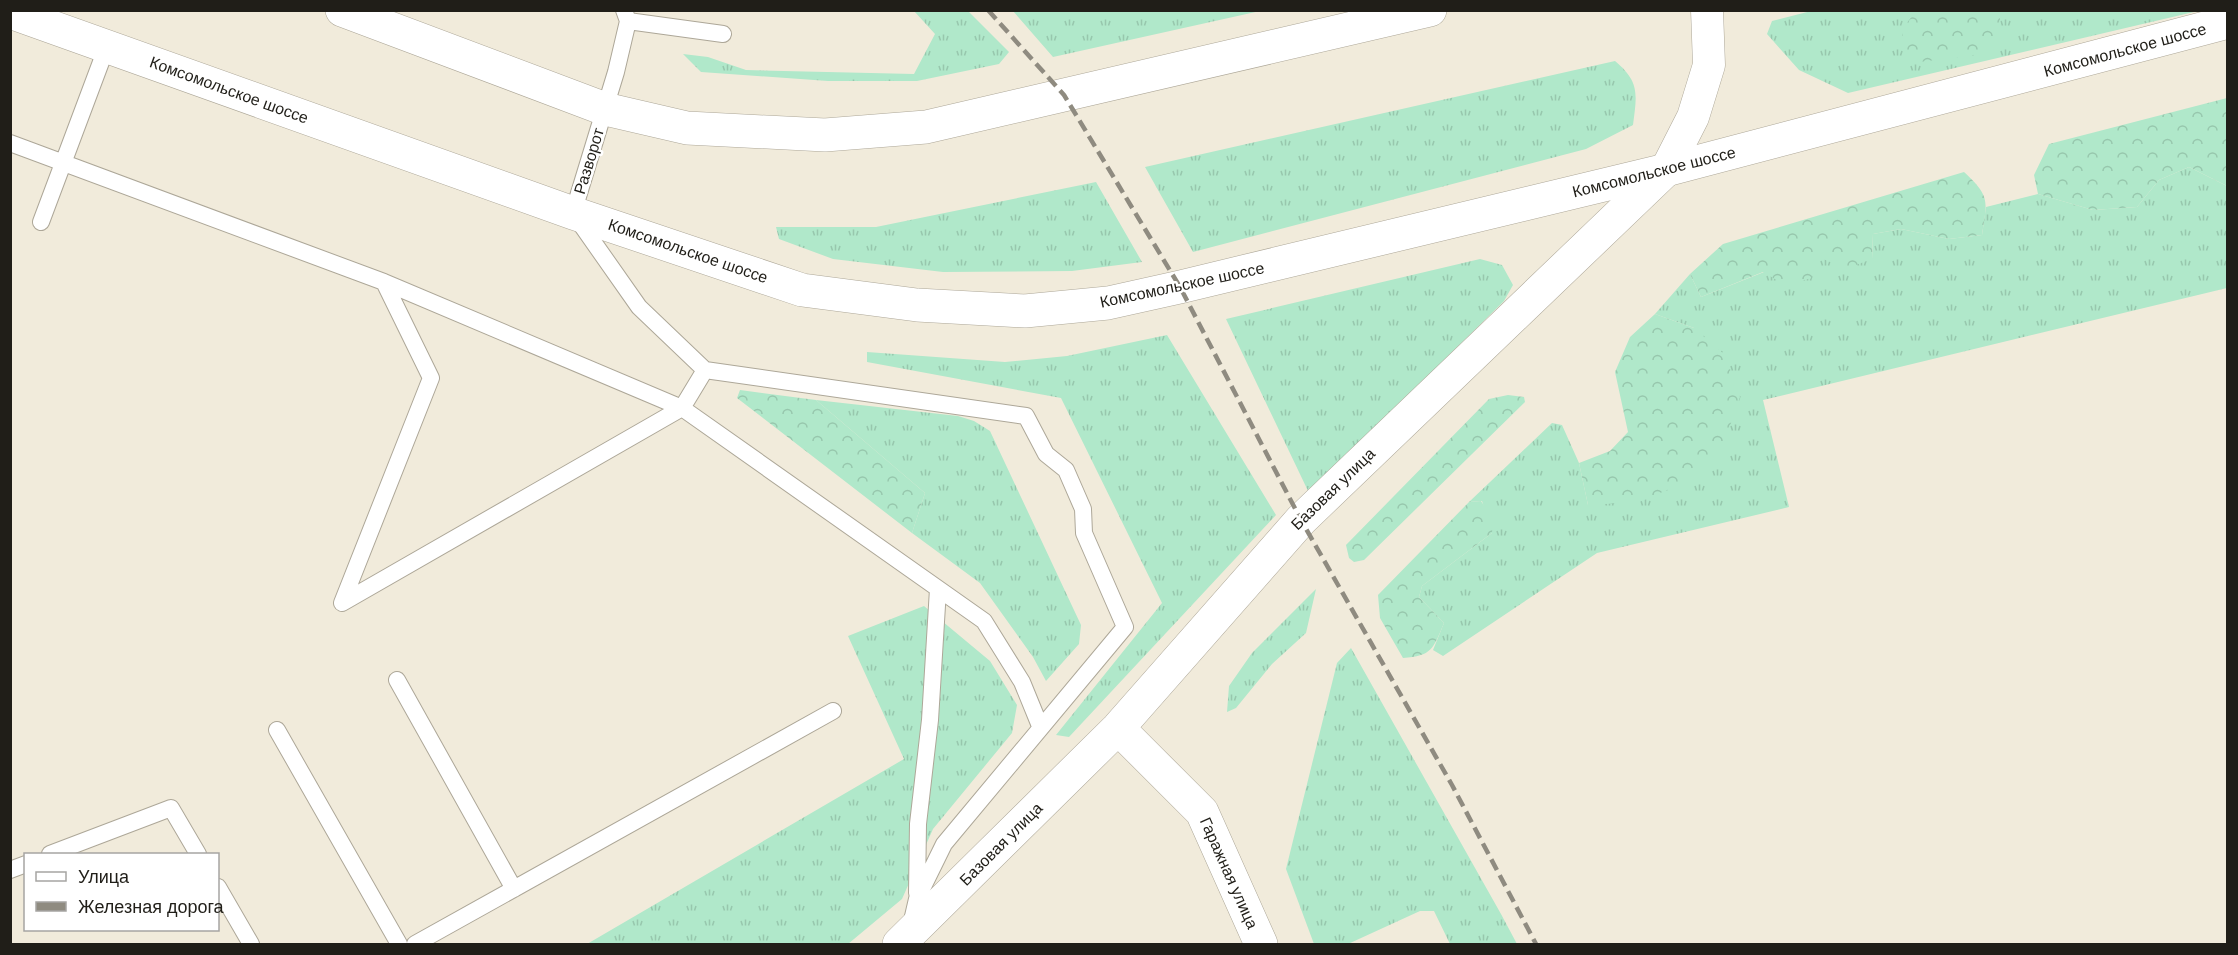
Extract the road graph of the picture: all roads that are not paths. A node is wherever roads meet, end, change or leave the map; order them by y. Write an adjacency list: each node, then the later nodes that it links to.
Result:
1 (342, 10): 9 (main road)
2 (1430, 10): 9 (main road)
3 (1707, 10): 12 (street, Базовая улица)
4 (10, 12): 8 (main road, Комсомольское шоссе)
5 (626, 16): 7 (lane); 9 (lane, Разворот)
6 (2228, 22): 12 (main road, Комсомольское шоссе)
7 (723, 34)
8 (107, 46): 11 (lane); 13 (main road, Комсомольское шоссе)
9 (605, 109): 13 (lane, Разворот)
10 (10, 143): 11 (lane)
11 (64, 162): 14 (lane); 15 (lane)
12 (1666, 170): 13 (main road, Комсомольское шоссе); 22 (main road, Базовая улица)
13 (573, 213): 16 (lane)
14 (41, 222)
15 (384, 282): 17 (lane); 17 (lane)
16 (705, 370): 17 (lane); 21 (lane)
17 (682, 408): 18 (lane)
18 (938, 589): 21 (lane); 28 (lane)
19 (398, 680): 27 (lane)
20 (833, 711): 27 (lane)
21 (1041, 726): 28 (lane)
22 (1118, 728): 29 (main road, Базовая улица); 33 (main road, Гаражная улица)
23 (277, 730): 31 (lane)
24 (55, 853): 25 (lane)
25 (197, 853)
26 (219, 889): 30 (lane)
27 (514, 890): 32 (lane)
28 (917, 899): 29 (lane)
29 (904, 940)
30 (251, 945)
31 (399, 945)
32 (415, 945)
33 (1261, 945)

